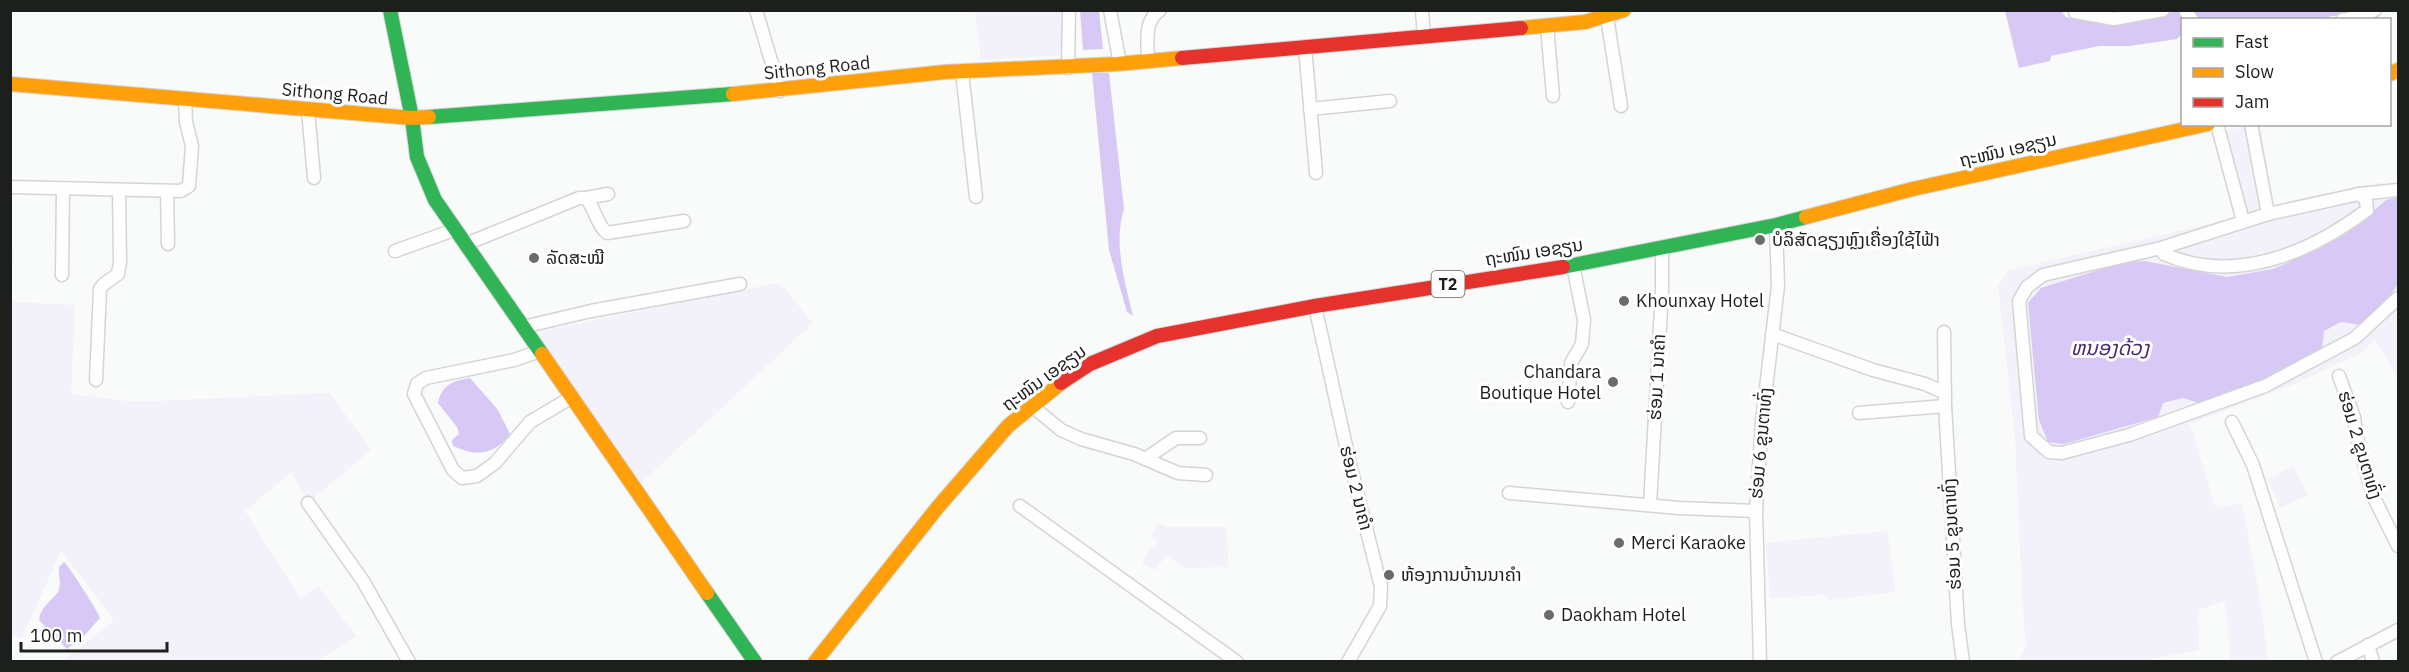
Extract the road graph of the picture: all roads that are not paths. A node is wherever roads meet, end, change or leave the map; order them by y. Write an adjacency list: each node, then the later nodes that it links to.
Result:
1 (390, 10): 28 (main road)
2 (756, 10): 21 (street)
3 (1069, 10): 18 (street)
4 (1110, 10): 17 (street)
5 (1160, 10): 16 (street)
6 (1422, 10): 14 (street)
7 (1624, 10): 11 (main road, Sithong Road)
8 (2163, 10): 10 (street)
9 (2374, 10): 12 (street)
10 (2075, 12)
11 (1607, 17): 13 (main road, Sithong Road); 25 (street)
12 (2353, 18)
13 (1547, 26): 14 (main road, Sithong Road); 22 (street)
14 (1424, 37): 15 (main road, Sithong Road)
15 (1305, 47): 16 (main road, Sithong Road); 26 (street)
16 (1148, 61): 17 (main road, Sithong Road)
17 (1119, 64): 18 (main road, Sithong Road)
18 (1068, 68): 19 (main road, Sithong Road)
19 (962, 72): 21 (main road, Sithong Road); 41 (street)
20 (10, 84): 23 (main road, Sithong Road)
21 (780, 91): 28 (main road, Sithong Road)
22 (1553, 96)
23 (185, 100): 27 (main road, Sithong Road); 38 (street)
24 (1390, 101): 26 (street)
25 (1621, 106)
26 (1311, 109): 32 (street)
27 (308, 110): 28 (main road, Sithong Road); 33 (street)
28 (412, 118): 47 (main road)
29 (2199, 126): 46 (main road, ຖະໜົນ ເອຊຽນ / T2)
30 (2218, 126): 45 (street)
31 (2252, 126): 43 (street)
32 (1316, 174)
33 (314, 178)
34 (10, 187): 35 (street)
35 (63, 189): 36 (street); 54 (street)
36 (119, 190): 38 (street); 63 (street)
37 (2398, 190): 40 (street)
38 (167, 191): 48 (street)
39 (608, 194): 42 (street)
40 (2359, 194): 43 (street); 51 (street)
41 (976, 197)
42 (586, 198): 44 (street); 49 (street)
43 (2268, 214): 45 (street)
44 (684, 221)
45 (2243, 221): 51 (street)
46 (1776, 225): 50 (main road, ຖະໜົນ ເອຊຽນ / T2); 60 (street, ຮ່ອມ 6 ຂູນຕາທົ່ງ)
47 (454, 230): 49 (main road); 52 (street)
48 (168, 244)
49 (466, 244): 58 (main road)
50 (1662, 248): 53 (main road, ຖະໜົນ ເອຊຽນ / T2); 76 (street, ຮ່ອມ 1 ນາຄຳ)
51 (2161, 248): 56 (street)
52 (395, 251)
53 (1573, 265): 57 (main road, ຖະໜົນ ເອຊຽນ / T2); 66 (street)
54 (62, 275)
55 (740, 284): 58 (street)
56 (2398, 298)
57 (1315, 306): 67 (main road, ຖະໜົນ ເອຊຽນ / T2); 86 (street, ຮ່ອມ 2 ນາຄຳ)
58 (523, 327): 61 (main road)
59 (1944, 332): 64 (street, ຮ່ອມ 5 ຂູນຕາທົ່ງ)
60 (1772, 334): 64 (street); 78 (street, ຮ່ອມ 6 ຂູນຕາທົ່ງ)
61 (540, 351): 65 (main road); 65 (street)
62 (2338, 376): 79 (street, ຮ່ອມ 2 ຂູນຕາທົ່ງ)
63 (96, 380)
64 (1945, 393): 68 (street, ຮ່ອມ 5 ຂູນຕາທົ່ງ)
65 (572, 397): 83 (main road)
66 (1568, 402)
67 (1032, 406): 72 (street); 84 (main road, ຖະໜົນ ເອຊຽນ / T2)
68 (1945, 406): 69 (street); 88 (street, ຮ່ອມ 5 ຂູນຕາທົ່ງ)
69 (1859, 413)
70 (2232, 422): 89 (street)
71 (1200, 438): 72 (street)
72 (1145, 459): 73 (street)
73 (1206, 475)
74 (1509, 493): 76 (street)
75 (308, 503): 82 (street)
76 (1650, 505): 78 (street)
77 (1020, 506): 85 (street)
78 (1756, 511): 87 (street, ຮ່ອມ 6 ຂູນຕາທົ່ງ)
79 (2398, 546)
80 (2398, 630): 81 (street)
81 (2368, 645): 90 (street); 91 (street)
82 (408, 661)
83 (755, 662)
84 (814, 662)
85 (1237, 662)
86 (1348, 662)
87 (1760, 662)
88 (1963, 662)
89 (2316, 662)
90 (2337, 662)
91 (2373, 662)

